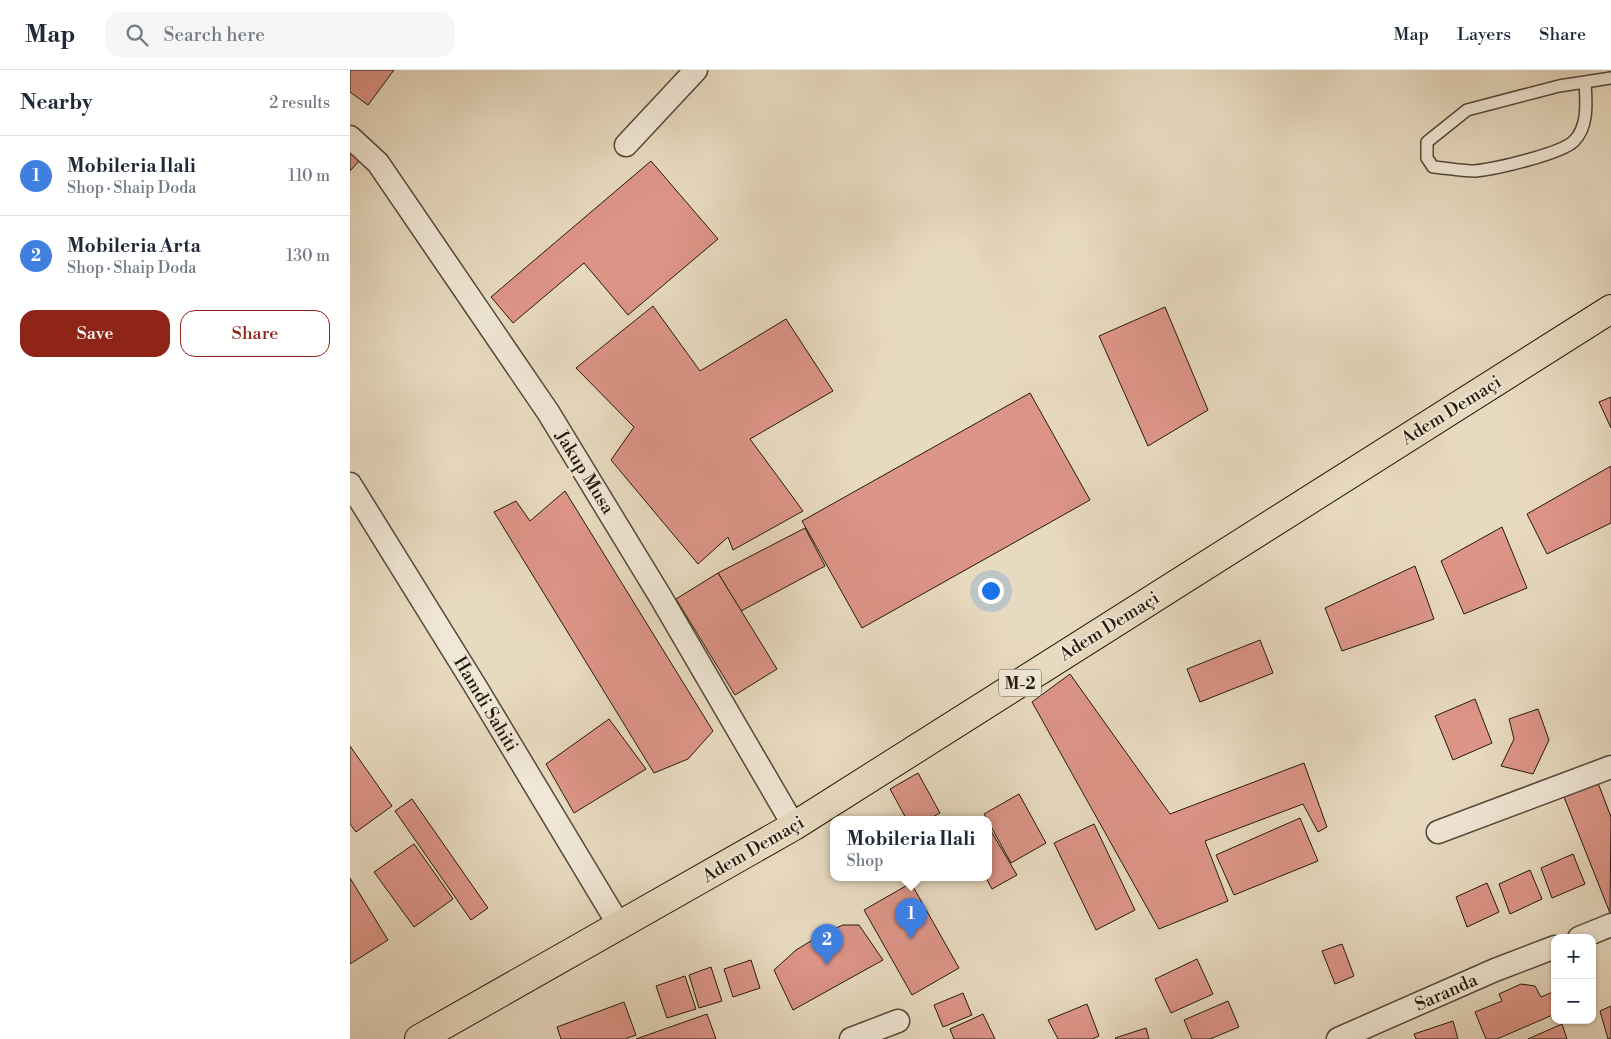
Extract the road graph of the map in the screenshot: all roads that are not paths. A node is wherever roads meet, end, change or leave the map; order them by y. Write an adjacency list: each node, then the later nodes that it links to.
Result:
1 (696, 70): 5 (street)
2 (1611, 78): 3 (lane)
3 (1585, 82): 3 (lane)
4 (350, 137): 9 (street, Jakup Musa)
5 (626, 145)
6 (1611, 309): 9 (main road, Adem Demaçi / M-2)
7 (350, 484): 11 (street, Hamdi Sahiti)
8 (1611, 767): 10 (street)
9 (794, 826): 11 (main road, Adem Demaçi / M-2)
10 (1438, 832)
11 (619, 925): 16 (main road, Adem Demaçi / M-2)
12 (1611, 925): 13 (street)
13 (1589, 934)
14 (1551, 949): 18 (street, Saranda)
15 (898, 1021): 17 (street)
16 (419, 1039)
17 (851, 1039)
18 (1338, 1039)

